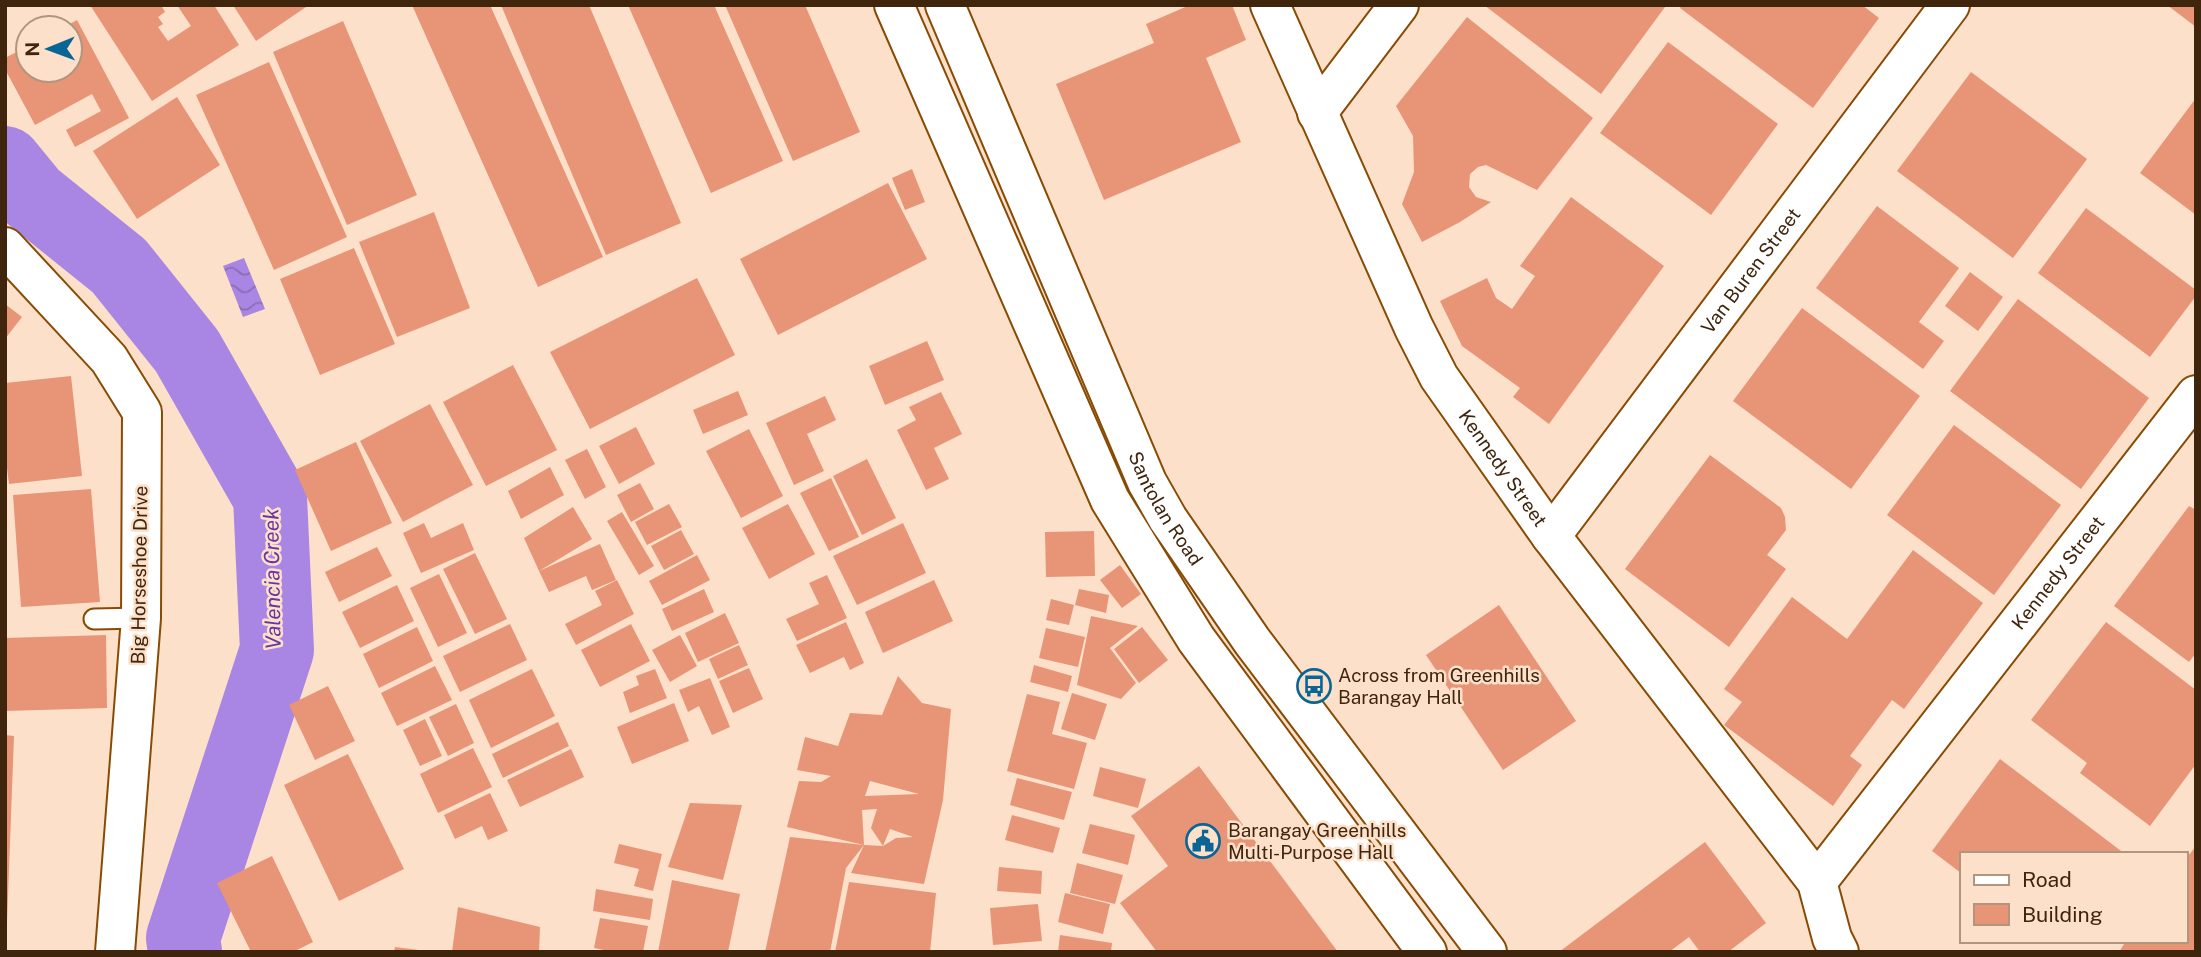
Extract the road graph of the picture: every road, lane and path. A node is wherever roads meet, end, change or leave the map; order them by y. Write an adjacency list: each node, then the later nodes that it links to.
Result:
1 (894, 5): 8 (street)
2 (945, 5): 6 (street, Santolan Road)
3 (1270, 5): 7 (street, Kennedy Street)
4 (1399, 5): 7 (street)
5 (1950, 5): 11 (street, Van Buren Street)
6 (987, 103): 8 (lane); 17 (street, Santolan Road)
7 (1317, 113): 11 (street, Kennedy Street)
8 (944, 121): 16 (street)
9 (5, 247): 12 (street, Big Horseshoe Drive)
10 (2196, 395): 14 (street, Kennedy Street)
11 (1551, 536): 14 (street, Kennedy Street)
12 (141, 618): 13 (lane); 15 (street, Big Horseshoe Drive)
13 (94, 619)
14 (1817, 881): 18 (street, Kennedy Street)
15 (115, 952)
16 (1427, 952)
17 (1487, 952)
18 (1839, 952)

